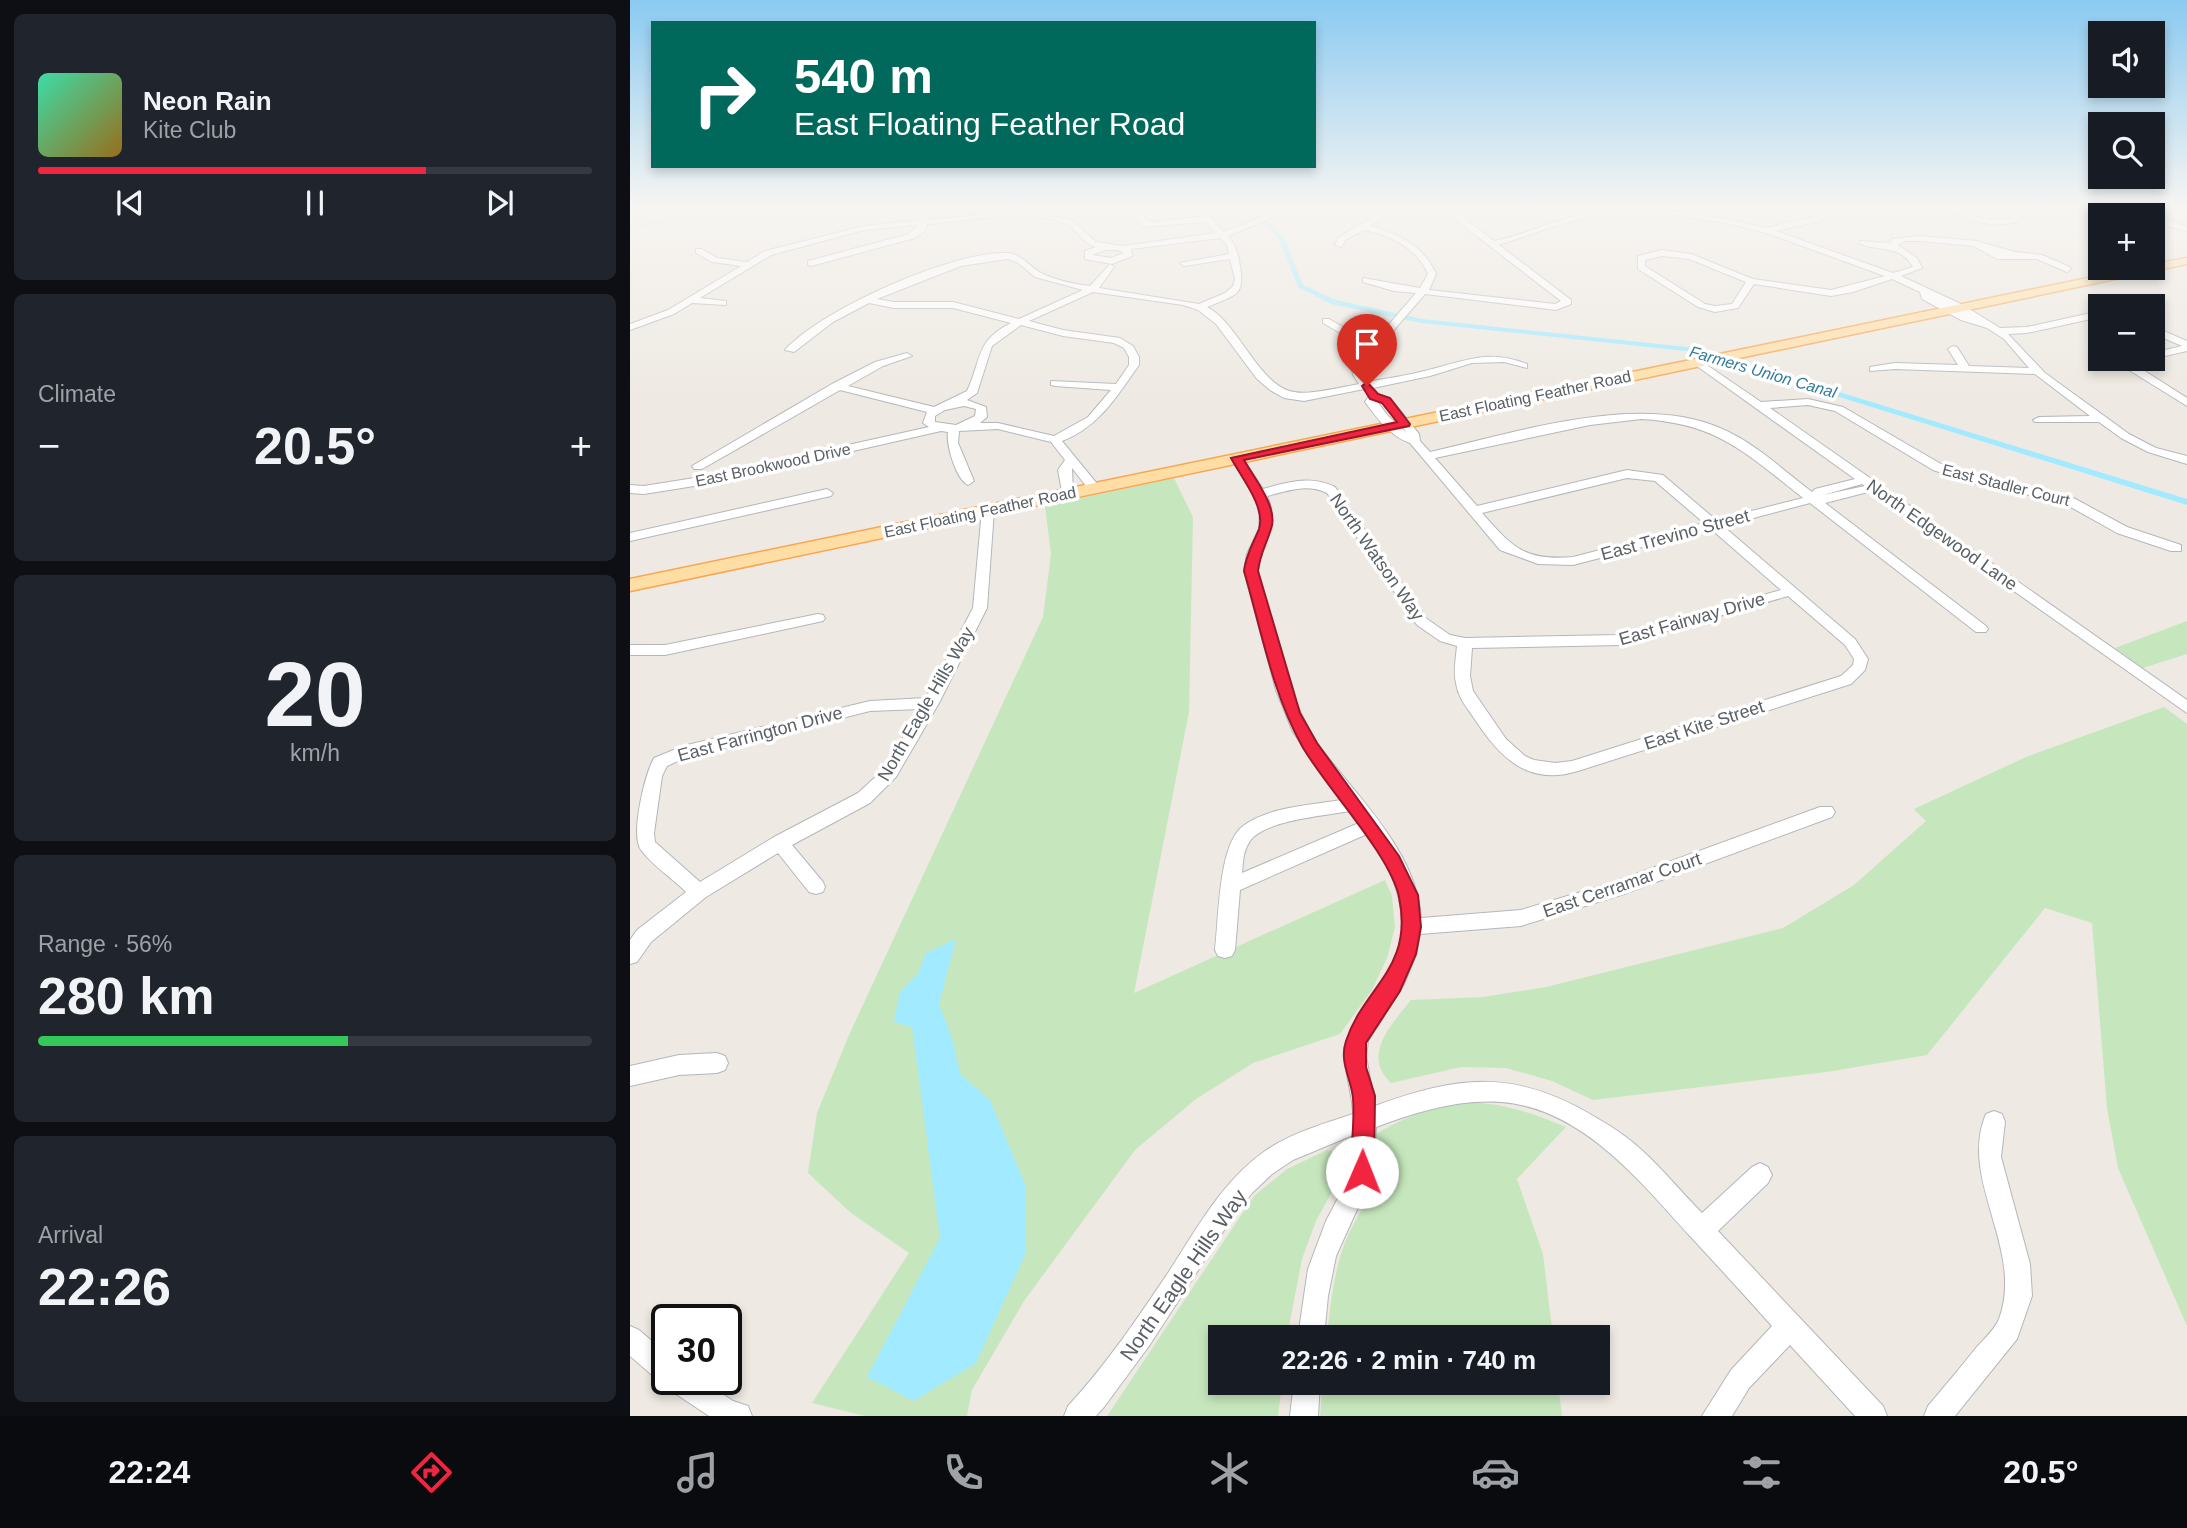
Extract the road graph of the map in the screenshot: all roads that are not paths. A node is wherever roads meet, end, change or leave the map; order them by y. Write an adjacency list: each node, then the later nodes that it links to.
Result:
1 (731, 274): 18 (street)
2 (933, 274): 19 (street)
3 (1038, 274): 16 (street)
4 (1107, 274): 16 (street)
5 (1238, 274): 21 (street)
6 (1430, 274): 17 (street)
7 (1534, 274): 17 (street)
8 (1653, 274): 15 (street)
9 (1733, 274): 15 (street)
10 (1887, 274): 12 (street)
11 (1900, 274): 12 (street)
12 (1892, 276): 15 (street); 22 (street)
13 (1366, 280): 17 (street)
14 (2094, 280): 22 (main road, East Floating Feather Road)
15 (1751, 281)
16 (1092, 289): 21 (street); 25 (street)
17 (1422, 292): 29 (street)
18 (691, 300): 20 (street); 26 (street)
19 (871, 301): 25 (street); 32 (street)
20 (723, 303)
21 (1200, 307): 43 (street)
22 (1955, 309): 27 (street); 35 (main road, East Floating Feather Road)
23 (2088, 317): 27 (street)
24 (1326, 321): 29 (street)
25 (1016, 323): 44 (street); 45 (street)
26 (631, 326)
27 (1995, 329): 39 (street)
28 (2165, 335): 30 (street)
29 (1380, 339): 43 (street)
30 (2187, 346): 33 (street)
31 (1953, 349): 37 (street)
32 (790, 350)
33 (2165, 352)
34 (907, 355): 42 (street)
35 (1701, 361): 49 (street, North Edgewood Lane); 55 (main road, East Floating Feather Road)
36 (1522, 366): 43 (street)
37 (1965, 368): 38 (street); 39 (street)
38 (1874, 369)
39 (2036, 371): 53 (street)
40 (2138, 371): 46 (street)
41 (1055, 383): 44 (street)
42 (836, 386): 51 (street); 65 (street)
43 (1367, 386): 55 (street)
44 (1118, 387): 60 (street)
45 (972, 393): 48 (street); 50 (street)
46 (2187, 403)
47 (1677, 404): 52 (street)
48 (950, 405): 50 (street); 51 (street, East Brookwood Drive)
49 (1758, 405): 67 (street, North Edgewood Lane); 80 (street, East Stadler Court)
50 (980, 409): 56 (street); 57 (street)
51 (932, 415): 58 (street); 59 (street, East Brookwood Drive)
52 (1670, 417): 61 (street); 75 (street)
53 (2101, 419): 54 (street); 64 (street)
54 (2039, 420)
55 (1399, 425): 61 (street); 62 (main road, East Floating Feather Road)
56 (998, 426): 57 (street, East Brookwood Drive); 60 (street)
57 (958, 427): 58 (street, East Brookwood Drive); 66 (street)
58 (940, 428): 59 (street, East Brookwood Drive)
59 (901, 435): 70 (street, East Brookwood Drive)
60 (1055, 440): 63 (street)
61 (1428, 456): 77 (street)
62 (1237, 458): 68 (main road, East Floating Feather Road); 73 (street)
63 (1072, 460): 68 (street); 72 (street)
64 (2187, 460)
65 (698, 466)
66 (968, 481)
67 (1869, 484): 75 (street, East Trevino Street); 88 (street, North Edgewood Lane)
68 (1094, 488): 72 (main road, East Floating Feather Road)
69 (630, 489): 70 (street, East Brookwood Drive)
70 (644, 490): 74 (street, East Brookwood Drive)
71 (827, 493): 79 (street)
72 (1067, 494): 76 (main road, East Floating Feather Road)
73 (1259, 494): 85 (street, North Watson Way); 90 (street)
74 (630, 496)
75 (1813, 499): 78 (street, East Trevino Street); 84 (street)
76 (988, 510): 81 (main road, East Floating Feather Road); 87 (street, North Eagle Hills Way)
77 (1474, 511): 78 (street); 78 (street, East Trevino Street)
78 (1715, 524): 82 (street)
79 (630, 537)
80 (2176, 548)
81 (630, 584)
82 (1792, 591): 85 (street, East Fairway Drive); 89 (street, East Kite Street)
83 (818, 618): 86 (street)
84 (1981, 629)
85 (1465, 643): 89 (street)
86 (630, 650)
87 (931, 703): 93 (street, North Eagle Hills Way); 96 (street, East Farrington Drive)
88 (2187, 708)
89 (1534, 767)
90 (1352, 804): 92 (street); 94 (street)
91 (1826, 813): 97 (street, East Cerramar Court)
92 (1369, 826): 94 (street); 97 (street)
93 (780, 842): 95 (street); 96 (street, North Eagle Hills Way)
94 (1234, 885): 98 (street)
95 (816, 887)
96 (699, 892): 99 (street, North Eagle Hills Way)
97 (1411, 927): 102 (street)
98 (1225, 950)
99 (630, 956)
100 (717, 1063): 101 (street)
101 (630, 1076)
102 (1363, 1121): 105 (street, North Eagle Hills Way); 106 (street); 113 (street, North Eagle Hills Way)
103 (1994, 1122): 117 (street)
104 (1760, 1175): 105 (street)
105 (1701, 1230): 107 (street, North Eagle Hills Way)
106 (1312, 1325)
107 (1790, 1326): 115 (street); 116 (street, North Eagle Hills Way)
108 (633, 1349): 109 (street)
109 (651, 1361)
110 (700, 1395): 112 (street)
111 (1306, 1395): 114 (street)
112 (738, 1416)
113 (1078, 1416)
114 (1304, 1416)
115 (1716, 1416)
116 (1873, 1416)
117 (1938, 1416)

